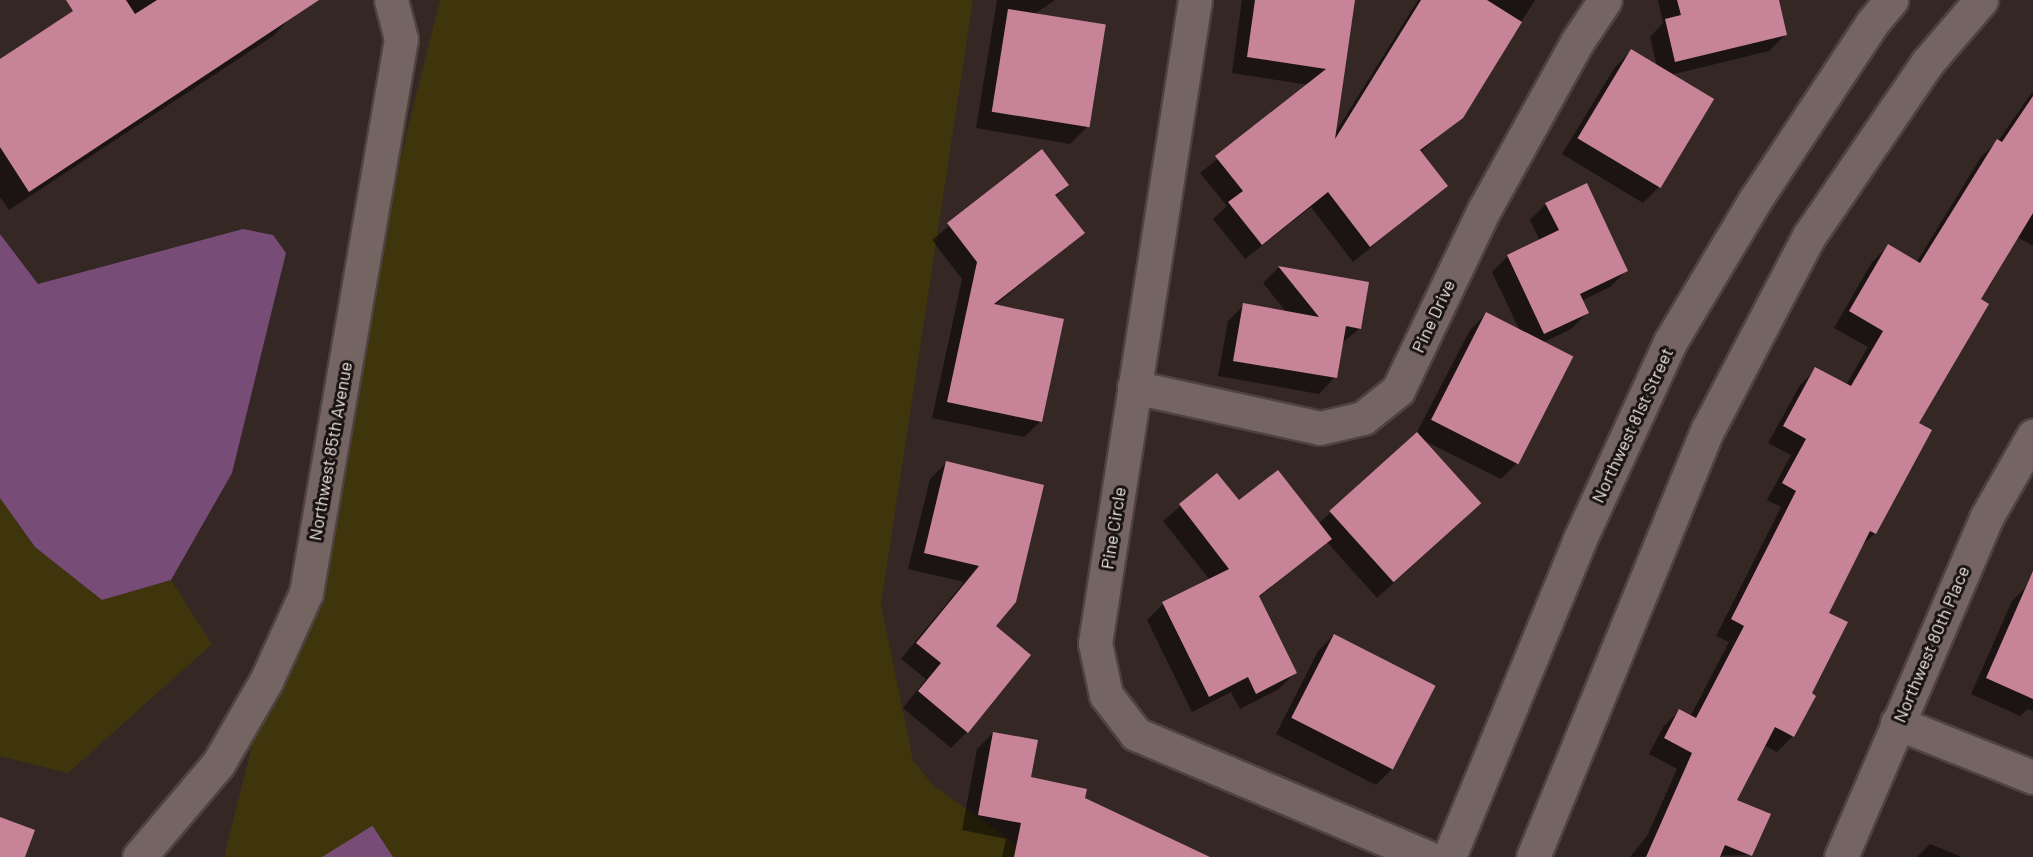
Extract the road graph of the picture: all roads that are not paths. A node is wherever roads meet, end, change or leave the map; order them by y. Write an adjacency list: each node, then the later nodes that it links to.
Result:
1 (390, 0): 10 (street, Northwest 85th Avenue)
2 (1195, 0): 6 (street, Pine Circle)
3 (1605, 0): 6 (street, Pine Drive)
4 (1981, 0): 13 (street)
5 (1881, 12): 12 (street, Northwest 81st Street)
6 (1134, 387): 11 (street, Pine Circle)
7 (2033, 436): 8 (street, Northwest 80th Place)
8 (1897, 723): 9 (street); 14 (street, Northwest 80th Place)
9 (2033, 777)
10 (139, 857)
11 (1427, 857)
12 (1449, 857)
13 (1533, 857)
14 (1840, 857)

